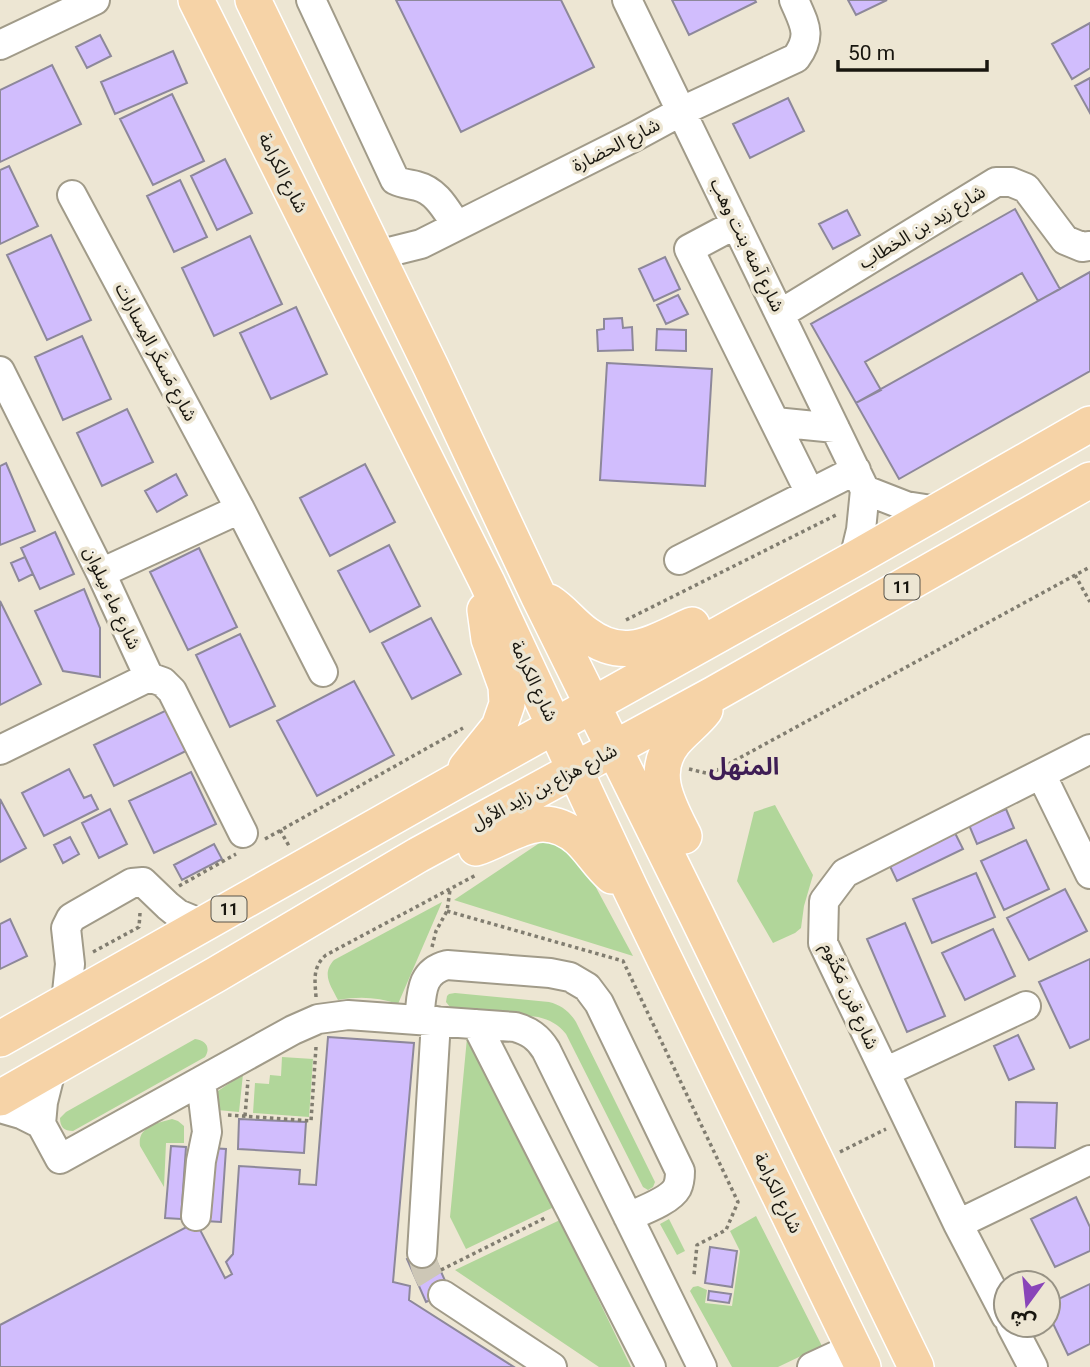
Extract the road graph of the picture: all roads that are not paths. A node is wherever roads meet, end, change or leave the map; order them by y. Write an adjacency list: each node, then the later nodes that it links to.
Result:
1 (95, 0): 7 (street)
2 (196, 0): 28 (main road, شارع الكرامة)
3 (253, 0): 13 (main road)
4 (311, 0): 11 (street)
5 (627, 0): 8 (street, شارع آمنه بنت وهب)
6 (794, 0): 8 (street, شارع الحضارة)
7 (0, 45)
8 (682, 110): 10 (street, شارع آمنه بنت وهب); 11 (street, شارع الحضارة)
9 (72, 195): 23 (street, شارع مَسكَر المِسارات)
10 (737, 224): 14 (street, شارع آمنه بنت وهب); 16 (street)
11 (457, 226): 13 (street, شارع الحضارة)
12 (1090, 246): 14 (street, شارع زيد بن الخطاب)
13 (377, 255): 29 (main road)
14 (780, 314): 19 (street, شارع آمنه بنت وهب)
15 (0, 371): 17 (street, شارع ماء سِلوان)
16 (775, 422): 19 (street); 22 (street)
17 (11, 423): 27 (street, شارع ماء سِلوان)
18 (1090, 425): 24 (main road, 11)
19 (835, 428): 21 (street, شارع آمنه بنت وهب)
20 (1090, 480): 33 (main road, شارع هزاع بن زايد الأول / 11)
21 (862, 487): 22 (street); 24 (street); 25 (street)
22 (810, 493): 26 (street)
23 (240, 509): 27 (street); 31 (street, شارع مَسكَر المِسارات)
24 (938, 511): 25 (main road, 11)
25 (854, 559): 30 (main road, 11)
26 (679, 560)
27 (101, 573): 32 (street, شارع ماء سِلوان)
28 (487, 582): 35 (main road, شارع الكرامة); 41 (main road)
29 (539, 597): 30 (main road); 34 (main road)
30 (745, 620): 34 (main road, 11)
31 (323, 672)
32 (149, 677): 38 (street); 42 (street)
33 (714, 694): 36 (main road, شارع هزاع بن زايد الأول / 11); 46 (main road)
34 (593, 705): 35 (main road, 11); 36 (main road)
35 (555, 726): 39 (main road, شارع الكرامة); 41 (main road, 11)
36 (615, 748): 39 (main road, شارع هزاع بن زايد الأول / 11); 46 (main road)
37 (1090, 749): 40 (street, شارع قرن مَكتُوم)
38 (0, 750)
39 (575, 770): 43 (main road, شارع هزاع بن زايد الأول / 11); 45 (main road, شارع الكرامة)
40 (1041, 774): 44 (street); 54 (street, شارع قرن مَكتُوم)
41 (458, 780): 47 (main road, 11)
42 (248, 842)
43 (418, 855): 45 (main road); 53 (main road, شارع هزاع بن زايد الأول / 11)
44 (1090, 874)
45 (631, 890): 66 (main road, شارع الكرامة)
46 (696, 914): 71 (main road)
47 (202, 924): 48 (main road, 11); 48 (street)
48 (66, 1002): 52 (main road, 11)
49 (1026, 1006): 54 (street)
50 (427, 1021): 51 (street); 55 (street); 62 (street); 67 (street)
51 (476, 1024): 62 (street); 68 (street)
52 (0, 1039)
53 (51, 1070): 56 (main road, شارع هزاع بن زايد الأول / 11); 58 (street)
54 (885, 1072): 63 (street, شارع قرن مَكتُوم)
55 (191, 1087): 58 (street); 60 (street); 60 (street)
56 (0, 1098)
57 (0, 1108): 58 (street)
58 (41, 1124)
59 (1090, 1160): 63 (street)
60 (201, 1161): 61 (street)
61 (196, 1216)
62 (628, 1217): 69 (street)
63 (958, 1224): 64 (street, شارع قرن مَكتُوم)
64 (992, 1289)
65 (1018, 1339): 72 (street)
66 (858, 1358): 70 (street)
67 (552, 1367)
68 (651, 1367)
69 (702, 1367)
70 (812, 1367)
71 (916, 1367)
72 (1033, 1367)

